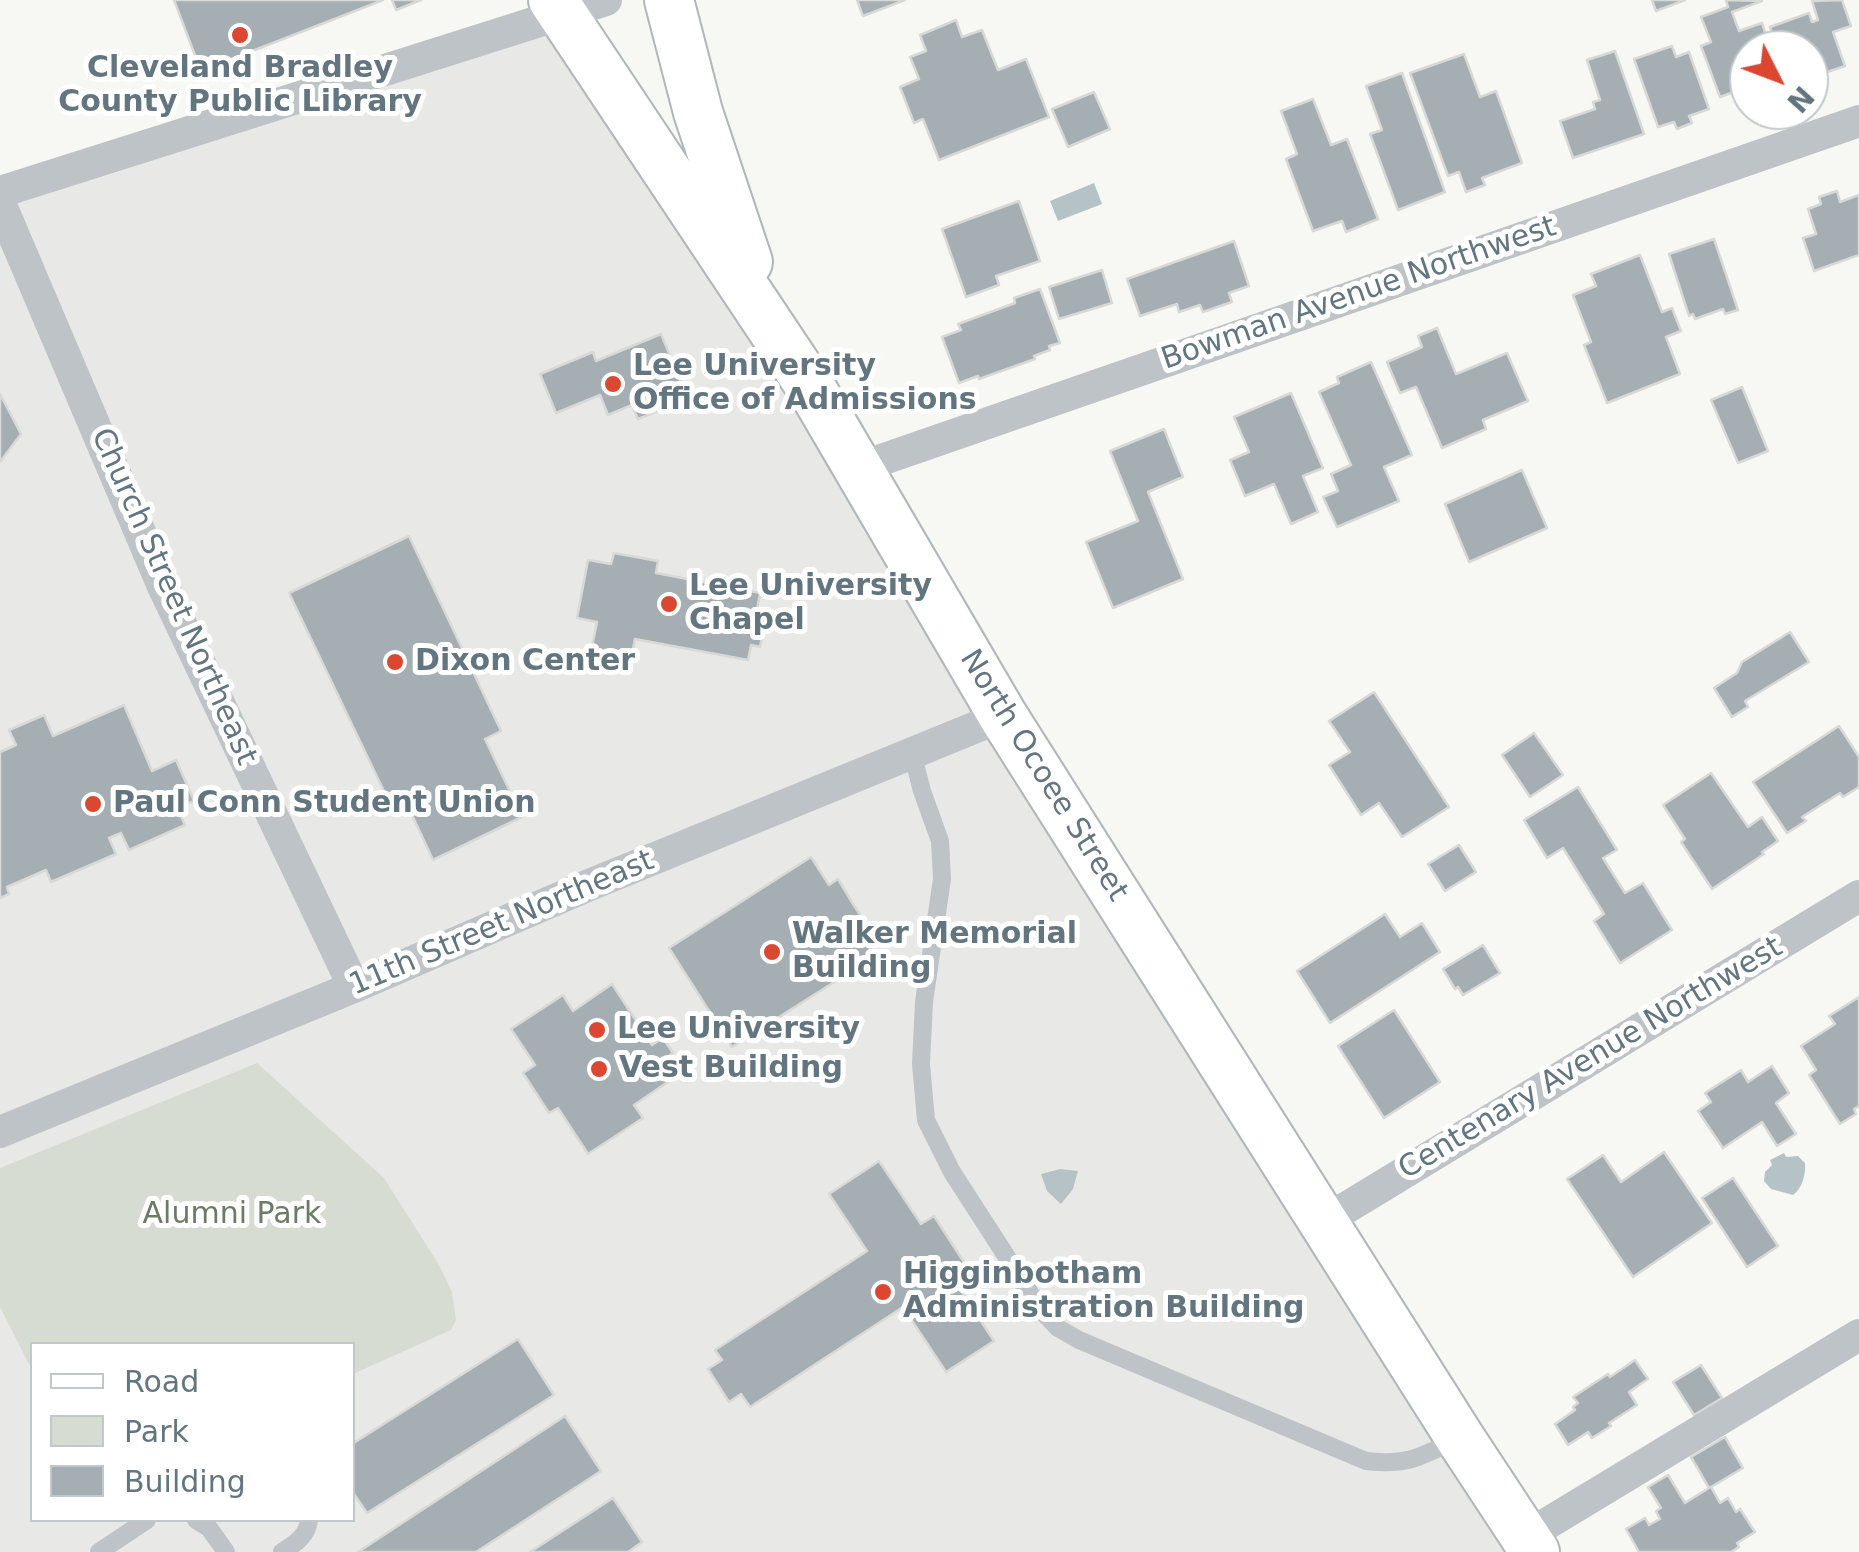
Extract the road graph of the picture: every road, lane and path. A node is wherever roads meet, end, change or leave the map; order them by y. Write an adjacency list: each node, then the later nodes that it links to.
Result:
1 (606, 0): 3 (street)
2 (669, 0): 7 (main road)
3 (558, 7): 5 (street); 7 (main road, North Ocoee Street)
4 (1859, 121): 8 (street, Bowman Avenue Northwest)
5 (0, 192)
6 (0, 203): 12 (street, Church Street Northeast)
7 (810, 386): 8 (main road, North Ocoee Street)
8 (858, 468): 9 (main road, North Ocoee Street)
9 (1004, 716): 10 (street, 11th Street Northeast); 14 (main road, North Ocoee Street)
10 (912, 752): 12 (street, 11th Street Northeast); 16 (lane)
11 (1859, 896): 14 (street, Centenary Avenue Northwest)
12 (354, 987): 13 (street, 11th Street Northeast)
13 (0, 1132)
14 (1323, 1222): 16 (main road, North Ocoee Street)
15 (1859, 1335): 20 (street)
16 (1460, 1438): 20 (main road, North Ocoee Street)
17 (144, 1522): 21 (lane)
18 (199, 1522): 22 (lane)
19 (309, 1522): 23 (lane)
20 (1530, 1545)
21 (99, 1552)
22 (226, 1552)
23 (282, 1552)

